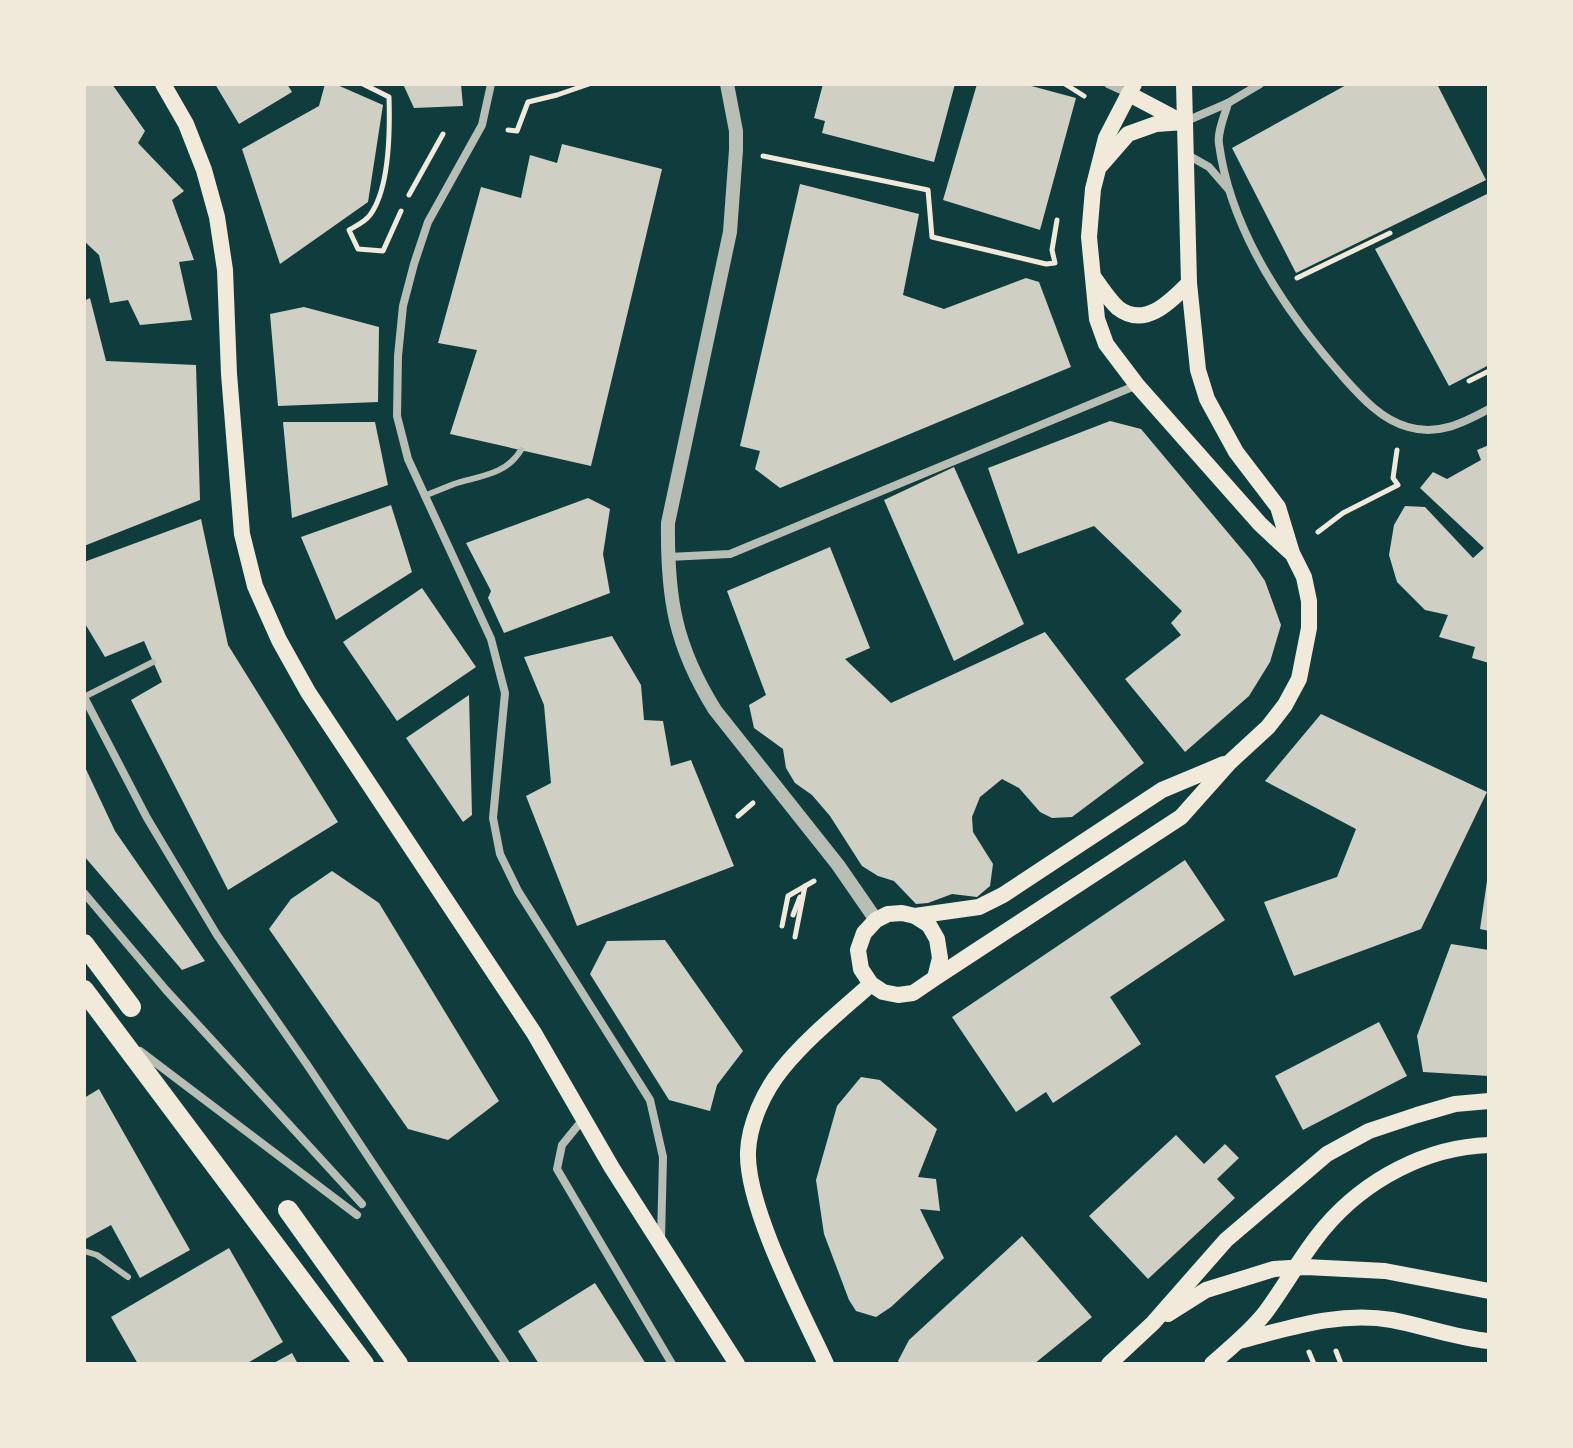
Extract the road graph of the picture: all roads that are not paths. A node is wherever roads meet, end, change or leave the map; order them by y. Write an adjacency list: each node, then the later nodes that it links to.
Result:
1 (163, 84): 34 (main road)
2 (491, 84): 18 (street)
3 (727, 84): 20 (street)
4 (1108, 84): 7 (street)
5 (1184, 84): 9 (main road)
6 (1260, 84): 8 (street)
7 (1132, 89): 9 (main road); 11 (main road)
8 (1228, 103): 9 (street); 12 (street)
9 (1184, 122): 10 (main road); 11 (main road)
10 (1186, 154): 12 (street); 14 (main road)
11 (1099, 168): 13 (main road)
12 (1230, 190): 16 (street)
13 (1093, 276): 14 (main road); 15 (main road)
14 (1189, 283): 19 (main road)
15 (1137, 385): 19 (main road); 20 (street)
16 (1489, 409)
17 (521, 450): 18 (lane)
18 (424, 496): 39 (street)
19 (1292, 553): 23 (main road)
20 (667, 557): 26 (street)
21 (153, 662): 22 (lane)
22 (84, 697): 48 (street)
23 (1230, 762): 25 (main road); 28 (main road)
24 (84, 893): 36 (street)
25 (915, 916): 26 (main road); 28 (main road)
26 (876, 920): 29 (main road)
27 (84, 944): 31 (main road)
28 (935, 978): 29 (main road)
29 (871, 984): 51 (main road)
30 (84, 990): 32 (main road)
31 (131, 1007)
32 (109, 1024): 38 (street); 46 (main road)
33 (1489, 1101): 43 (main road)
34 (584, 1118): 39 (main road); 49 (street)
35 (1489, 1145): 44 (main road)
36 (362, 1204)
37 (288, 1210): 47 (main road)
38 (357, 1215)
39 (661, 1244): 50 (main road)
40 (84, 1251): 41 (lane)
41 (128, 1277)
42 (1489, 1291): 43 (main road)
43 (1153, 1323): 52 (main road)
44 (1238, 1341): 45 (main road); 53 (main road)
45 (1489, 1341)
46 (364, 1364)
47 (398, 1364)
48 (506, 1364)
49 (672, 1364)
50 (737, 1364)
51 (826, 1364)
52 (1109, 1364)
53 (1212, 1364)

